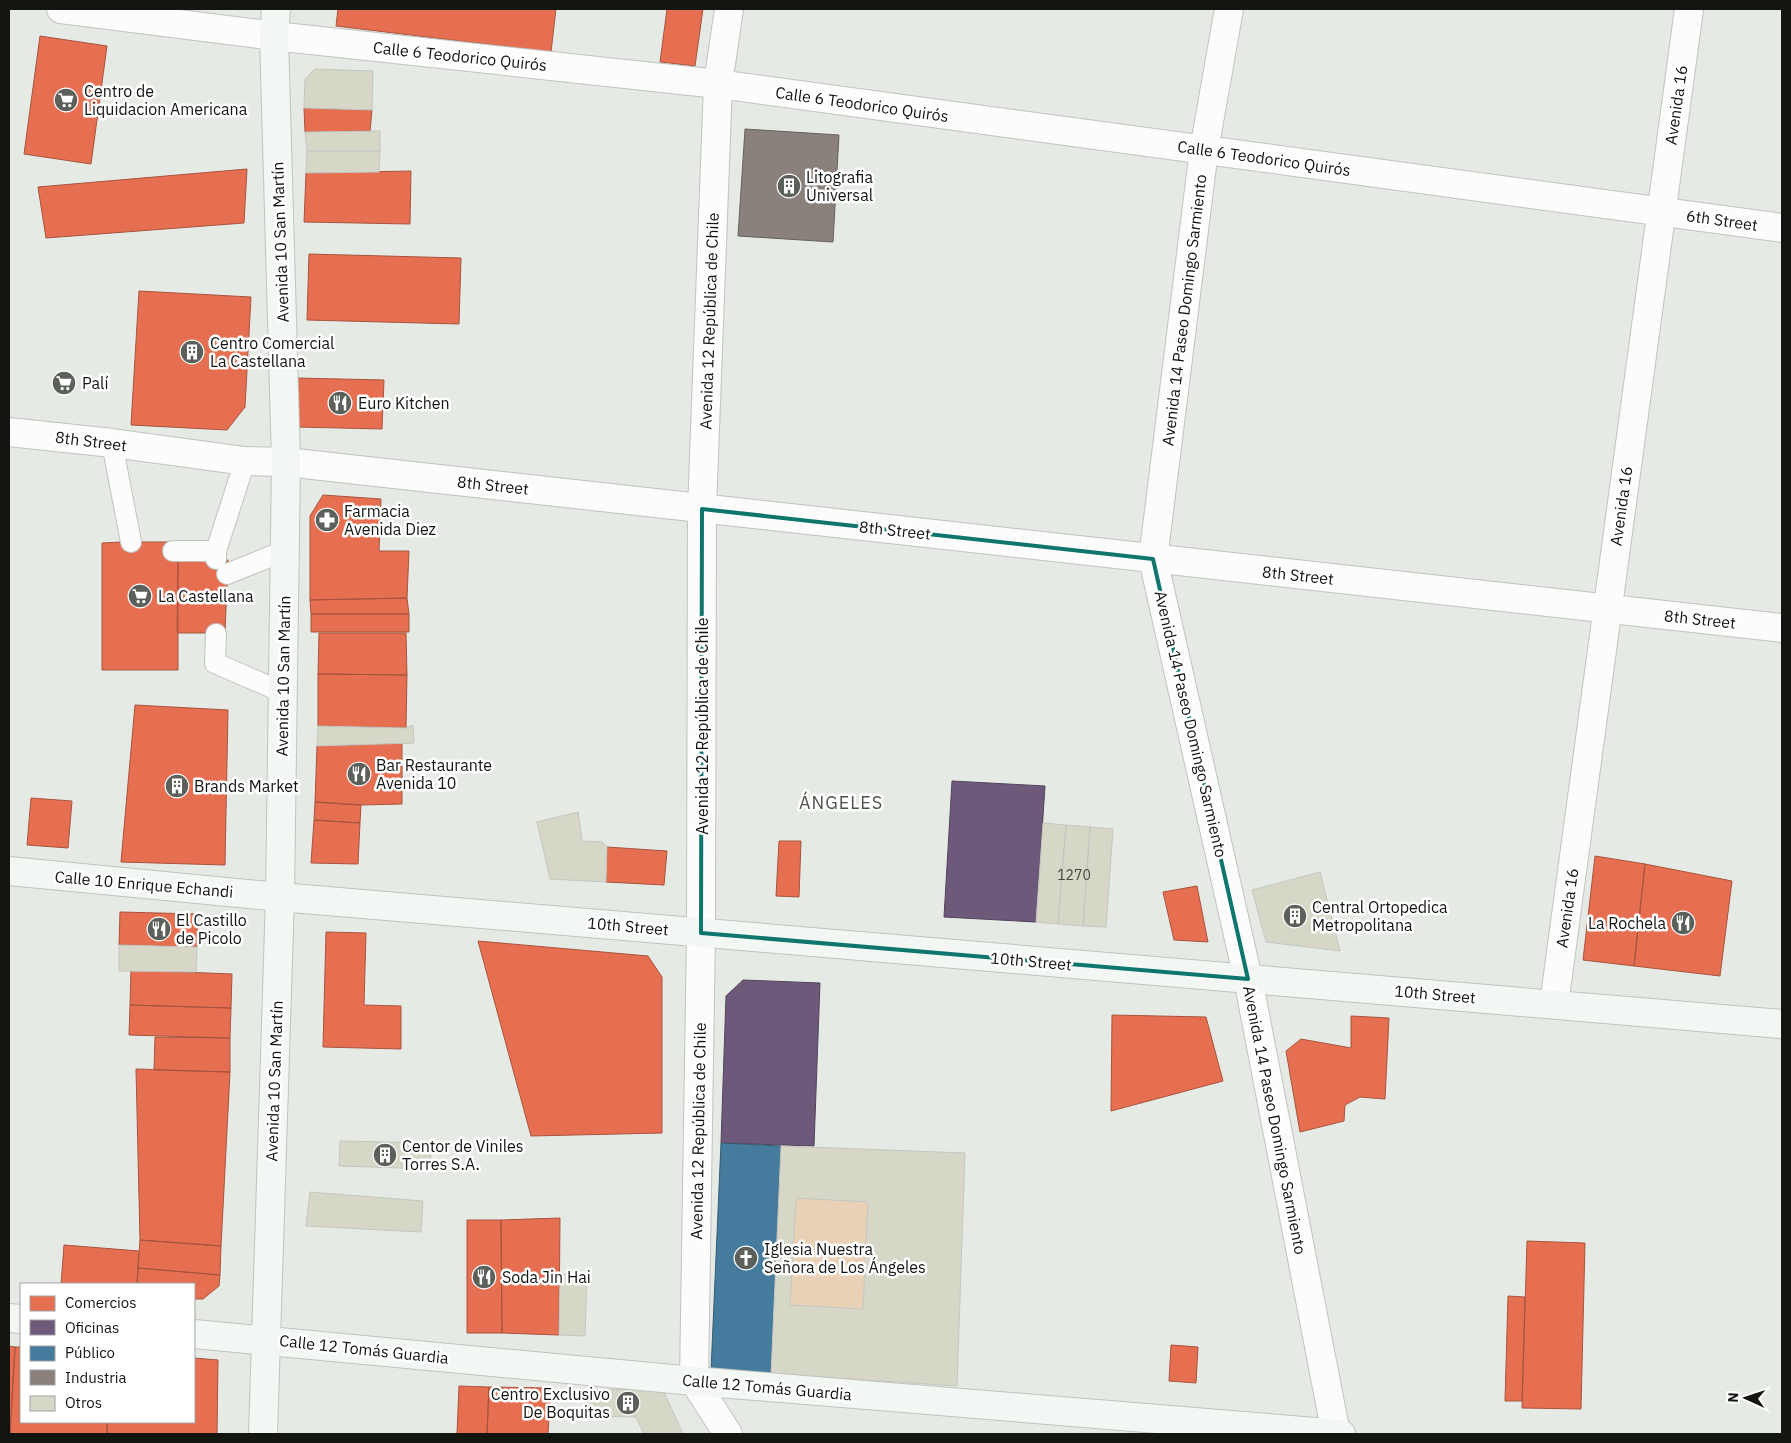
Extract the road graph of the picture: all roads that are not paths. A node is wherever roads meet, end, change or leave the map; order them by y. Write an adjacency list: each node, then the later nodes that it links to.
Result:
1 (61, 9): 6 (street, Calle 6 Teodorico Quirós)
2 (276, 9): 6 (street, Avenida 10 San Martín)
3 (729, 9): 7 (street, Avenida 12 República de Chile)
4 (1229, 9): 8 (street, Avenida 14 Paseo Domingo Sarmiento)
5 (1689, 9): 9 (street, Avenida 16)
6 (274, 36): 7 (street, Calle 6 Teodorico Quirós); 14 (street, Avenida 10 San Martín)
7 (718, 84): 8 (street, Calle 6 Teodorico Quirós); 15 (street, Avenida 12 República de Chile)
8 (1204, 150): 9 (street, Calle 6 Teodorico Quirós); 19 (street, Avenida 14 Paseo Domingo Sarmiento)
9 (1662, 212): 10 (street, 6th Street); 21 (street, Avenida 16)
10 (1782, 228)
11 (9, 432): 12 (street, 8th Street)
12 (112, 443): 13 (street, 8th Street); 16 (lane)
13 (245, 461): 14 (street, 8th Street); 20 (lane)
14 (286, 462): 15 (street, 8th Street); 18 (street, Avenida 10 San Martín)
15 (702, 509): 19 (street, 8th Street); 27 (street, Avenida 12 República de Chile)
16 (131, 542)
17 (173, 550): 20 (lane)
18 (284, 551): 20 (lane); 24 (street, Avenida 10 San Martín)
19 (1153, 559): 21 (street, 8th Street); 28 (street, Avenida 14 Paseo Domingo Sarmiento)
20 (220, 561)
21 (1607, 609): 22 (street, 8th Street); 29 (street, Avenida 16)
22 (1782, 628)
23 (216, 634): 24 (lane)
24 (282, 692): 26 (street, Avenida 10 San Martín)
25 (9, 871): 26 (street, Calle 10 Enrique Echandi)
26 (280, 897): 27 (street, 10th Street); 32 (street, Avenida 10 San Martín)
27 (701, 933): 28 (street, 10th Street); 33 (street, Avenida 12 República de Chile)
28 (1248, 979): 29 (street, 10th Street); 36 (street, Avenida 14 Paseo Domingo Sarmiento)
29 (1554, 1004): 30 (street, 10th Street)
30 (1782, 1024)
31 (195, 1334): 32 (street, Calle 12 Tomás Guardia)
32 (265, 1340): 33 (street, Calle 12 Tomás Guardia); 34 (street, Avenida 10 San Martín)
33 (694, 1381): 35 (street); 36 (street, Calle 12 Tomás Guardia)
34 (263, 1434)
35 (728, 1434)
36 (1336, 1434): 37 (street, Calle 12 Tomás Guardia)
37 (1341, 1434)

